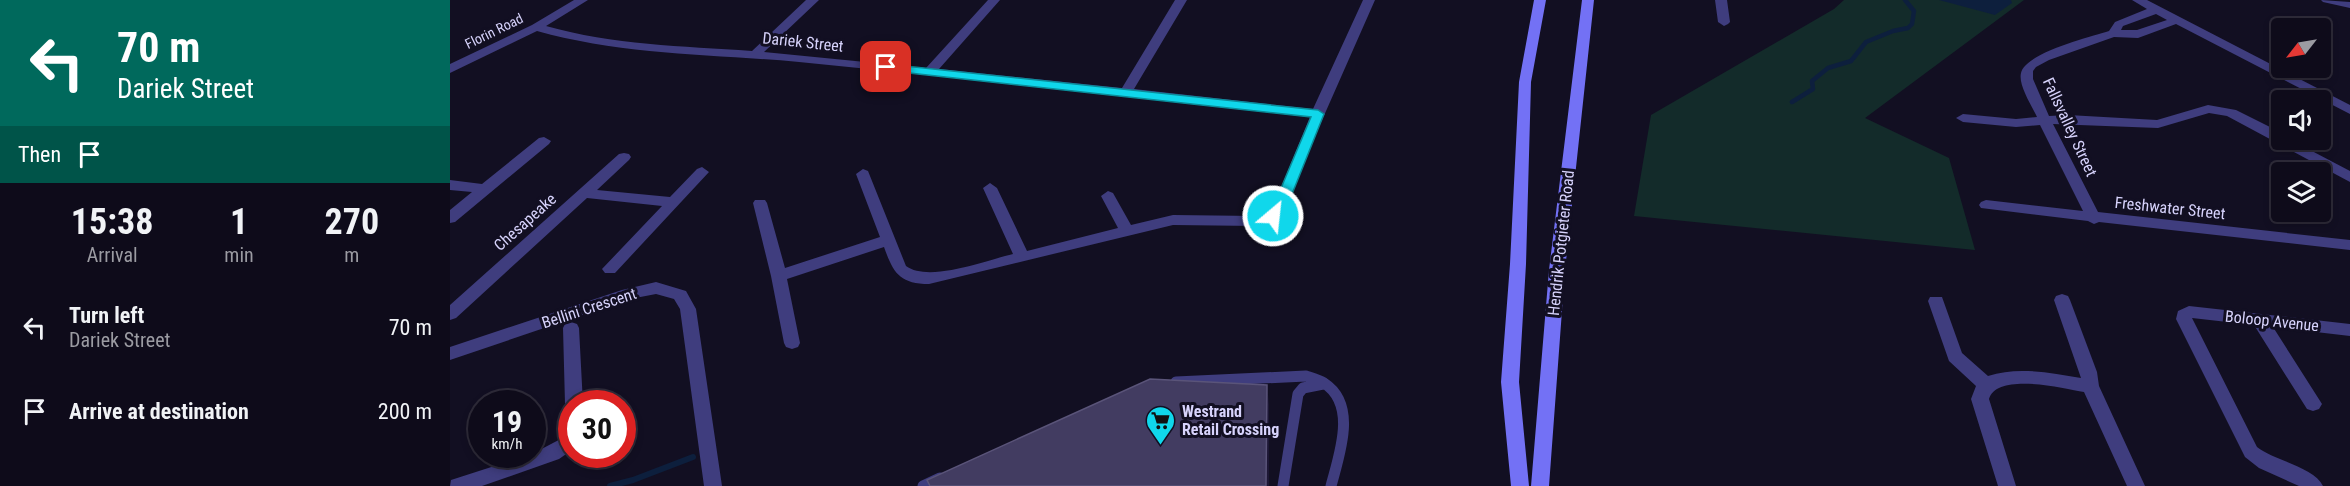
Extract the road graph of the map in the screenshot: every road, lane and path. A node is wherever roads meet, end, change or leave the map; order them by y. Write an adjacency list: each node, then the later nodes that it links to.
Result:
1 (582, 0): 15 (street, Florin Road)
2 (813, 0): 17 (street)
3 (994, 0): 19 (street)
4 (1181, 0): 20 (street)
5 (1368, 0): 22 (street)
6 (1540, 0): 69 (main road)
7 (1588, 0): 70 (main road, Hendrik Potgieter Road)
8 (1721, 0): 14 (street)
9 (2138, 0): 12 (street)
10 (2327, 0): 11 (street)
11 (2350, 5)
12 (2156, 10): 13 (street); 16 (street, Fallsvalley Street)
13 (2176, 20): 16 (street, Fallsvalley Street); 21 (street)
14 (1724, 22)
15 (536, 27): 17 (street, Dariek Street); 18 (street, Florin Road)
16 (2113, 33): 24 (street, Fallsvalley Street)
17 (755, 54): 19 (street, Dariek Street)
18 (450, 69)
19 (929, 72): 20 (street, Dariek Street)
20 (1126, 92): 22 (street, Dariek Street)
21 (2350, 110)
22 (1318, 114): 42 (street)
23 (1963, 118): 24 (street)
24 (2045, 122): 25 (street); 41 (street, Fallsvalley Street)
25 (2271, 133)
26 (544, 141): 34 (street)
27 (2302, 150): 31 (street)
28 (624, 157): 35 (street, Chesapeake)
29 (702, 172): 37 (street)
30 (863, 174): 43 (street)
31 (2350, 177)
32 (450, 185): 34 (street)
33 (990, 188): 45 (street)
34 (485, 189): 40 (street)
35 (584, 193): 37 (street); 50 (street, Chesapeake)
36 (1108, 196): 42 (street)
37 (674, 202): 46 (street)
38 (759, 203): 47 (street)
39 (1986, 205): 41 (street, Freshwater Street)
40 (450, 218)
41 (2094, 219): 44 (street, Freshwater Street)
42 (1127, 231): 45 (street)
43 (890, 239): 45 (street); 47 (street)
44 (2350, 246)
45 (1022, 257)
46 (610, 269)
47 (779, 276): 54 (street)
48 (2062, 300): 59 (street)
49 (1936, 301): 58 (street)
50 (450, 314)
51 (2260, 321): 53 (street, Boloop Avenue); 61 (street); 73 (street, Boloop Avenue)
52 (571, 328): 60 (street)
53 (2350, 330)
54 (792, 344)
55 (450, 354): 65 (street, Bellini Crescent)
56 (1168, 382): 57 (lane)
57 (1326, 384): 67 (lane); 68 (lane)
58 (1985, 384): 59 (street); 71 (street)
59 (2090, 386): 72 (street)
60 (573, 390)
61 (2313, 404)
62 (558, 450): 64 (street)
63 (953, 473): 66 (lane)
64 (458, 486)
65 (713, 486)
66 (922, 486)
67 (1283, 486)
68 (1331, 486)
69 (1520, 486)
70 (1540, 486)
71 (2007, 486)
72 (2136, 486)
73 (2314, 486)

